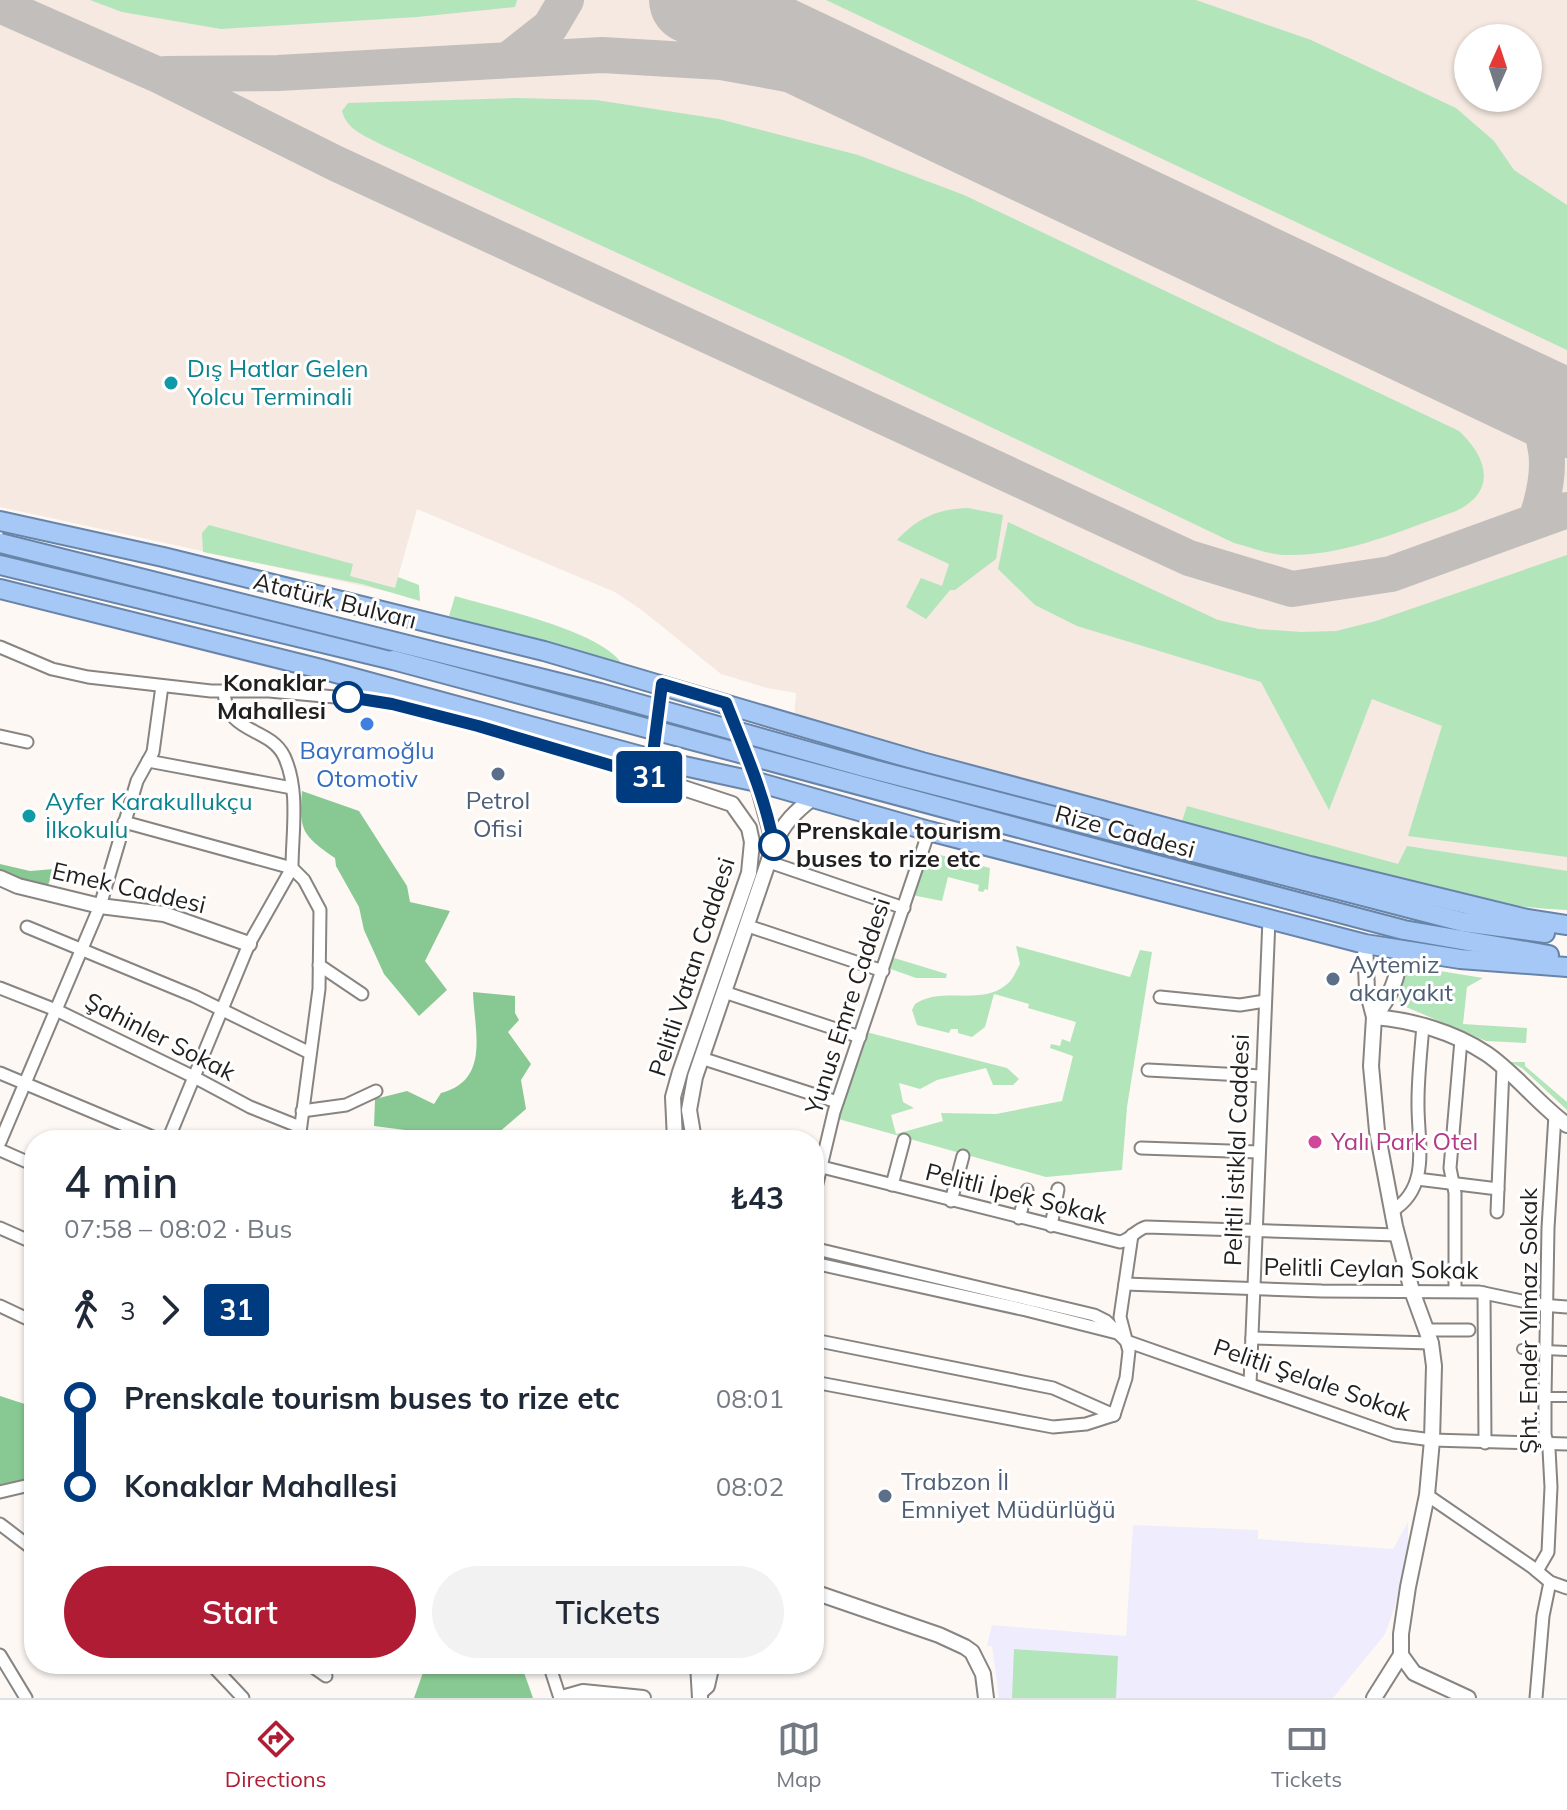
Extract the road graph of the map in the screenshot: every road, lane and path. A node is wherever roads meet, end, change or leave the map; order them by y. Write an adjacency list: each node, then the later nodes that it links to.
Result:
1 (0, 521): 6 (highway)
2 (0, 543): 10 (highway, Atatürk Bulvarı, bridge)
3 (0, 565): 11 (highway, Atatürk Bulvarı, bridge)
4 (0, 589): 17 (highway)
5 (0, 647): 7 (street)
6 (662, 684): 9 (highway); 11 (street)
7 (162, 686): 8 (street); 15 (street)
8 (224, 691): 17 (street); 20 (street)
9 (726, 703): 14 (street); 31 (highway)
10 (689, 718): 34 (highway, Rize Caddesi, bridge)
11 (665, 733): 16 (street); 17 (street); 39 (highway, Rize Caddesi, bridge)
12 (0, 736): 13 (street)
13 (27, 742)
14 (744, 751): 18 (highway); 19 (street)
15 (148, 761): 20 (street); 22 (street)
16 (674, 764): 17 (highway); 18 (highway)
17 (651, 768): 70 (street, Pelitli Vatan Caddesi)
18 (723, 774): 19 (highway)
19 (757, 782): 21 (highway); 24 (street)
20 (292, 788): 26 (street)
21 (814, 797): 23 (highway); 24 (street)
22 (124, 822): 26 (street); 28 (street)
23 (929, 831): 29 (street, Yunus Emre Caddesi); 30 (highway)
24 (774, 845): 25 (street, Pelitli Vatan Caddesi)
25 (769, 862): 29 (street); 32 (street, Pelitli Vatan Caddesi)
26 (292, 868): 35 (street); 40 (street)
27 (0, 878): 28 (street, Emek Caddesi)
28 (100, 906): 35 (street, Emek Caddesi); 37 (street)
29 (904, 908): 42 (street, Yunus Emre Caddesi)
30 (1269, 919): 36 (highway); 47 (street, Pelitli İstiklal Caddesi)
31 (1567, 925)
32 (748, 926): 42 (street); 44 (street, Pelitli Vatan Caddesi)
33 (27, 927): 37 (street)
34 (1567, 934)
35 (249, 944): 48 (street)
36 (1365, 944): 38 (highway); 50 (street)
37 (82, 949): 48 (street); 49 (street)
38 (1401, 951): 41 (highway); 50 (street)
39 (1567, 958)
40 (319, 965): 45 (street); 54 (street)
41 (1567, 967)
42 (883, 971): 52 (street, Yunus Emre Caddesi)
43 (0, 988): 49 (street, Şahinler Sokak)
44 (724, 992): 52 (street); 55 (street, Pelitli Vatan Caddesi)
45 (362, 994)
46 (1160, 997): 47 (street)
47 (1265, 1001): 59 (street, Pelitli İstiklal Caddesi)
48 (222, 1009): 54 (street); 60 (street)
49 (56, 1010): 60 (street, Şahinler Sokak); 61 (street)
50 (1374, 1017): 51 (street); 88 (street)
51 (1423, 1025): 53 (street); 81 (street)
52 (860, 1037): 63 (street, Yunus Emre Caddesi)
53 (1461, 1040): 56 (street); 82 (street)
54 (310, 1053): 64 (street)
55 (701, 1058): 63 (street); 71 (street, Pelitli Vatan Caddesi)
56 (1503, 1068): 65 (street); 85 (street)
57 (1148, 1070): 59 (street)
58 (0, 1073): 61 (street)
59 (1262, 1076): 77 (street, Pelitli İstiklal Caddesi)
60 (194, 1077): 66 (street, Şahinler Sokak); 68 (street)
61 (24, 1085): 67 (street); 73 (street)
62 (376, 1091): 64 (street)
63 (837, 1102): 74 (street, Yunus Emre Caddesi)
64 (302, 1111): 66 (street)
65 (1561, 1120): 105 (street, Şht. Ender Yılmaz Sokak)
66 (300, 1127): 69 (street)
67 (135, 1130)
68 (172, 1130)
69 (300, 1130)
70 (675, 1130)
71 (692, 1130)
72 (904, 1140): 83 (street)
73 (0, 1142)
74 (824, 1146)
75 (1141, 1148): 77 (street)
76 (0, 1150): 79 (street)
77 (1259, 1152): 93 (street, Pelitli İstiklal Caddesi)
78 (963, 1156): 87 (street)
79 (24, 1161)
80 (824, 1168): 83 (street, Pelitli İpek Sokak)
81 (1417, 1179): 82 (street); 88 (street)
82 (1453, 1183): 85 (street); 102 (street)
83 (892, 1185): 87 (street, Pelitli İpek Sokak)
84 (1058, 1189): 91 (street)
85 (1498, 1189): 89 (street)
86 (1027, 1190): 90 (street)
87 (951, 1201): 90 (street, Pelitli İpek Sokak)
88 (1392, 1211): 95 (street)
89 (1497, 1212)
90 (1019, 1218): 91 (street, Pelitli İpek Sokak)
91 (1051, 1226): 94 (street, Pelitli İpek Sokak)
92 (0, 1228): 96 (street)
93 (1256, 1231): 94 (street, Pelitli İpek Sokak); 95 (street, Pelitli İpek Sokak); 100 (street, Pelitli İstiklal Caddesi)
94 (1132, 1234): 99 (street)
95 (1397, 1235): 101 (street)
96 (24, 1239)
97 (824, 1251): 110 (street, Pelitli Şelale Sokak)
98 (824, 1265): 110 (street, Pelitli Şelale Sokak)
99 (1125, 1284): 100 (street, Pelitli Ceylan Sokak); 110 (street)
100 (1254, 1289): 101 (street, Pelitli Ceylan Sokak); 111 (street, Pelitli İstiklal Caddesi)
101 (1412, 1291): 102 (street, Pelitli Ceylan Sokak); 109 (street)
102 (1455, 1291): 103 (street, Pelitli Ceylan Sokak)
103 (1484, 1293): 105 (street, Pelitli Ceylan Sokak); 122 (street)
104 (0, 1306): 107 (street)
105 (1548, 1306): 106 (street, Pelitli Ceylan Sokak); 114 (street, Şht. Ender Yılmaz Sokak)
106 (1567, 1307)
107 (24, 1317)
108 (1469, 1330): 109 (street)
109 (1429, 1336): 111 (street); 121 (street)
110 (1122, 1337): 117 (street, Pelitli Şelale Sokak); 120 (street)
111 (1252, 1338): 117 (street, Pelitli İstiklal Caddesi)
112 (824, 1342): 120 (street)
113 (1522, 1349): 114 (street)
114 (1547, 1350): 115 (street); 118 (street, Şht. Ender Yılmaz Sokak)
115 (1567, 1351)
116 (824, 1384): 120 (street)
117 (1250, 1384): 121 (street, Pelitli Şelale Sokak)
118 (1545, 1397): 119 (street); 123 (street, Şht. Ender Yılmaz Sokak)
119 (1567, 1397)
120 (1114, 1415)
121 (1432, 1440): 122 (street, Pelitli Şelale Sokak); 127 (street)
122 (1485, 1443): 123 (street, Pelitli Şelale Sokak)
123 (1548, 1444): 124 (street, Pelitli Şelale Sokak); 130 (street, Şht. Ender Yılmaz Sokak)
124 (1567, 1444)
125 (24, 1486): 126 (street)
126 (0, 1492)
127 (1427, 1495): 130 (street); 135 (street)
128 (0, 1524): 129 (street)
129 (24, 1542)
130 (1537, 1571): 131 (street)
131 (1550, 1582): 132 (street); 150 (street)
132 (1567, 1588)
133 (824, 1595): 147 (street)
134 (0, 1655): 143 (street)
135 (1401, 1655): 148 (street); 149 (street)
136 (220, 1674): 144 (street)
137 (323, 1674): 141 (street)
138 (553, 1674): 145 (street)
139 (699, 1674): 142 (street)
140 (710, 1674): 142 (street)
141 (326, 1676)
142 (702, 1696)
143 (26, 1698)
144 (243, 1698)
145 (561, 1698): 146 (street)
146 (643, 1698)
147 (986, 1698)
148 (1374, 1698)
149 (1468, 1698)
150 (1536, 1698)

